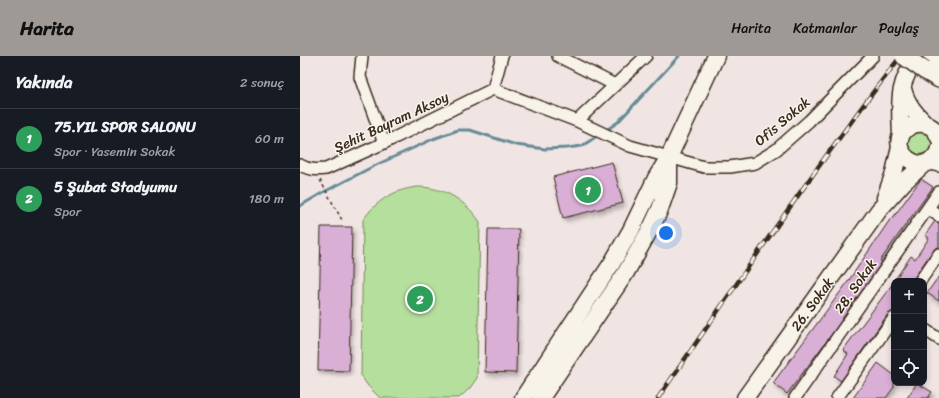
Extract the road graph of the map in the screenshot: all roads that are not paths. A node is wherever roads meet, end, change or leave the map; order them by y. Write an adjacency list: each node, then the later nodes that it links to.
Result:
1 (362, 56): 15 (street)
2 (502, 56): 12 (street)
3 (558, 56): 10 (street)
4 (646, 56): 10 (street)
5 (716, 56): 17 (main road)
6 (873, 56): 17 (street, Ofis Sokak)
7 (904, 56): 8 (main road, bridge)
8 (928, 61): 9 (main road); 11 (main road)
9 (939, 79)
10 (615, 85): 13 (street)
11 (902, 85): 14 (main road, 26. Sokak); 16 (main road)
12 (493, 89): 13 (street, Ofis Sokak); 15 (street, Şehit Bayram Aksoy)
13 (577, 120): 17 (street, Ofis Sokak)
14 (900, 142): 16 (main road); 16 (main road); 21 (main road, 26. Sokak)
15 (384, 143): 18 (street, Şehit Bayram Aksoy)
16 (934, 146): 21 (main road, 26. Sokak)
17 (669, 157): 29 (main road); 30 (main road)
18 (300, 165)
19 (939, 192): 20 (street, 28. Sokak)
20 (928, 208): 22 (street); 32 (street, 28. Sokak)
21 (879, 210): 31 (main road, 26. Sokak)
22 (939, 216)
23 (939, 254): 24 (street)
24 (934, 270): 25 (street)
25 (924, 278)
26 (891, 322): 33 (street)
27 (927, 331): 28 (street)
28 (939, 339)
29 (523, 398)
30 (541, 398)
31 (745, 398)
32 (795, 398)
33 (837, 398)

